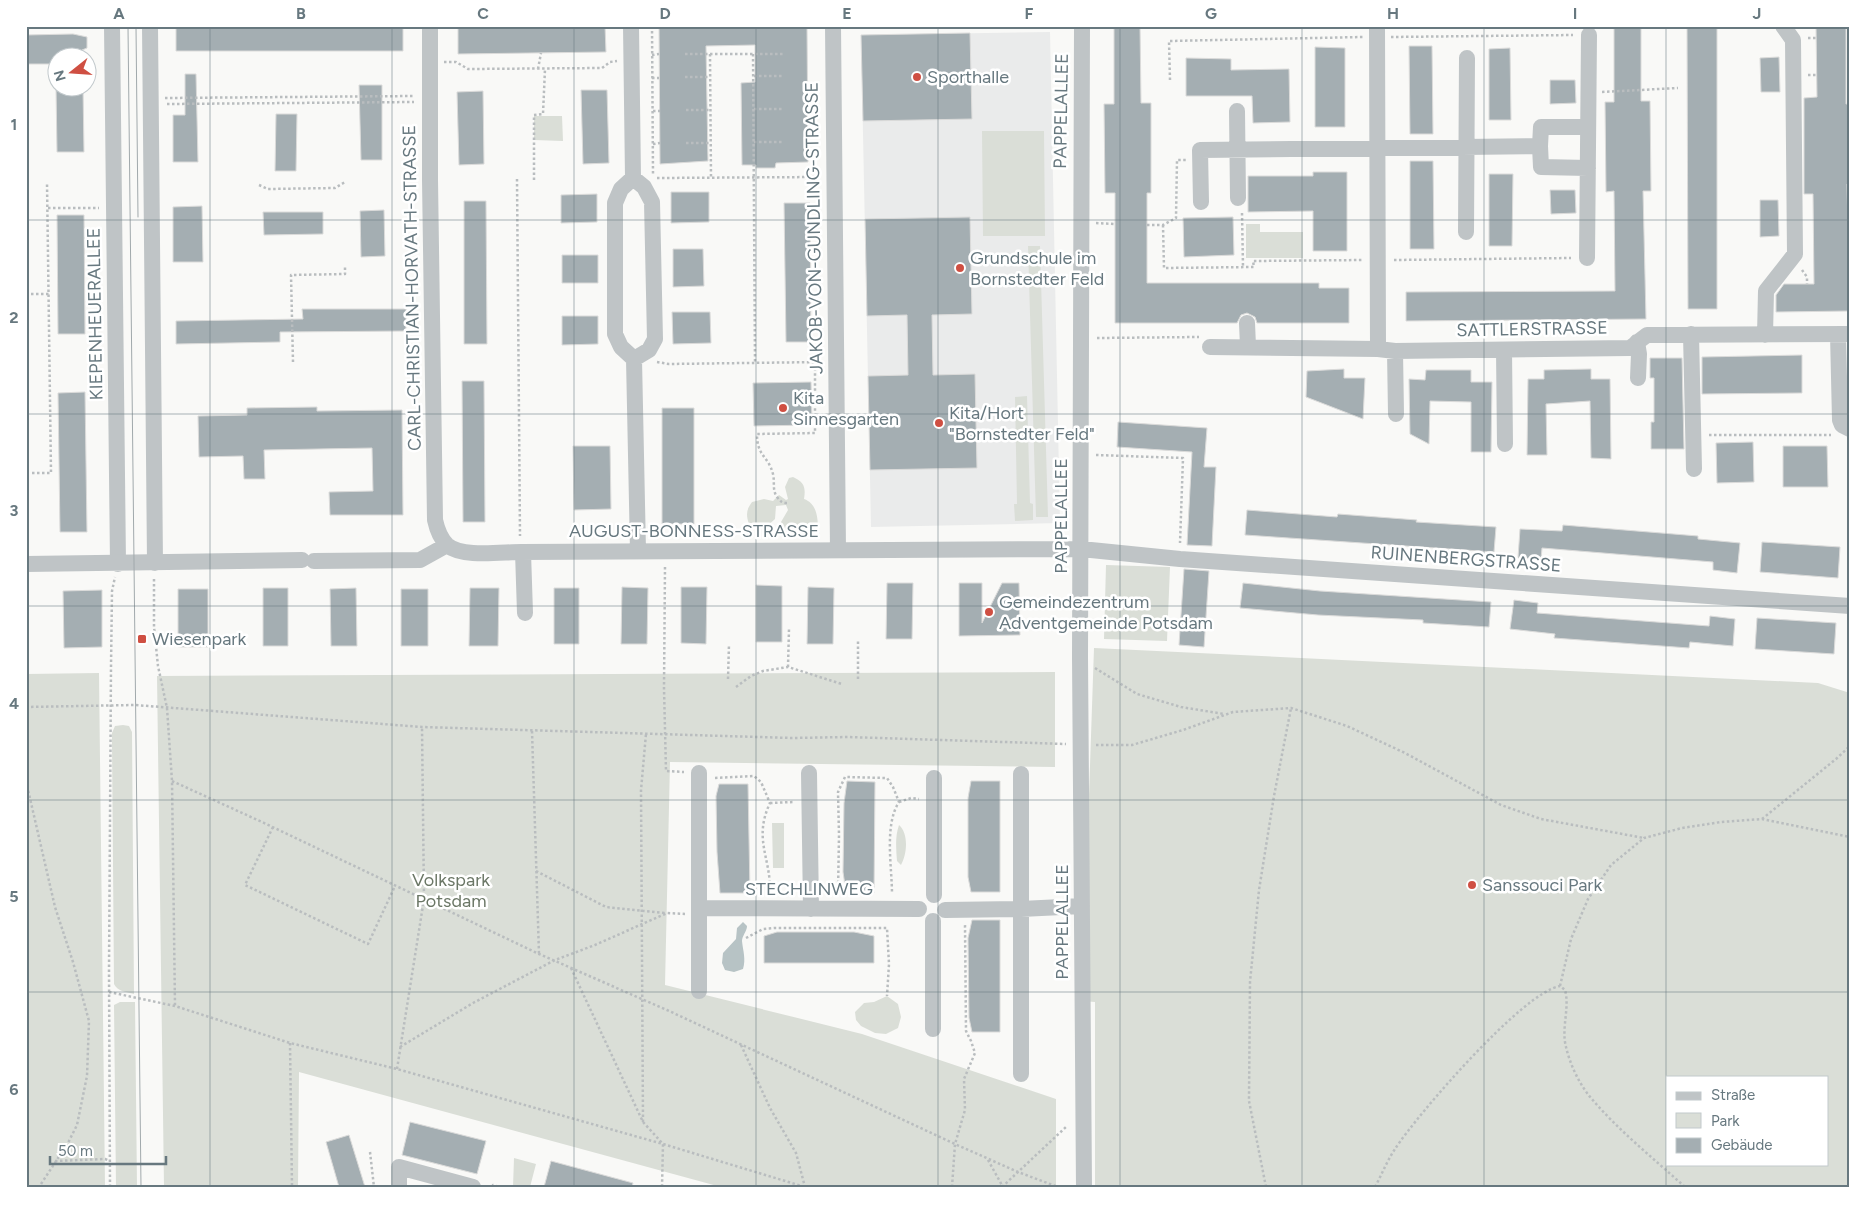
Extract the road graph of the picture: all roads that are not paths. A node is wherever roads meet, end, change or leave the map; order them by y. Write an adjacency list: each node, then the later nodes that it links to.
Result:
1 (112, 26): 46 (street, KIEPENHEUERALLEE)
2 (150, 26): 44 (street)
3 (430, 26): 39 (street, CARL-CHRISTIAN-HORVATH-STRASSE)
4 (631, 26): 18 (street)
5 (833, 26): 41 (street, JAKOB-VON-GUNDLING-STRASSE)
6 (1082, 26): 40 (street, PAPPELALLEE)
7 (1783, 26): 26 (street)
8 (1377, 32): 16 (street)
9 (1589, 35): 12 (street)
10 (1467, 58): 13 (street)
11 (1237, 110): 15 (street)
12 (1588, 127): 14 (street); 17 (street)
13 (1466, 146): 14 (street); 16 (street); 21 (street)
14 (1540, 146): 17 (street)
15 (1238, 149): 16 (street); 19 (street); 20 (street)
16 (1378, 149): 30 (street)
17 (1588, 168): 22 (street)
18 (633, 178): 33 (street); 33 (street)
19 (1238, 198)
20 (1200, 202)
21 (1466, 232)
22 (1587, 258)
23 (1248, 323): 29 (street)
24 (1691, 334): 26 (street, SATTLERSTRASSE); 27 (street, SATTLERSTRASSE); 38 (street)
25 (1844, 334): 26 (street, SATTLERSTRASSE); 36 (street)
26 (1765, 335)
27 (1637, 342): 32 (street, SATTLERSTRASSE); 34 (street)
28 (1210, 346): 29 (street, SATTLERSTRASSE)
29 (1248, 346): 30 (street, SATTLERSTRASSE)
30 (1378, 349): 31 (street, SATTLERSTRASSE)
31 (1395, 350): 32 (street, SATTLERSTRASSE); 35 (street)
32 (1504, 350): 37 (street)
33 (634, 360): 42 (street)
34 (1638, 378)
35 (1396, 414)
36 (1845, 432)
37 (1505, 444)
38 (1694, 469)
39 (447, 545): 43 (street, AUGUST-BONNESS-STRASSE); 44 (street)
40 (1081, 549): 41 (street, AUGUST-BONNESS-STRASSE); 47 (street, RUINENBERGSTRASSE); 54 (street, PAPPELALLEE)
41 (838, 550): 42 (street, AUGUST-BONNESS-STRASSE)
42 (638, 551): 43 (street, AUGUST-BONNESS-STRASSE)
43 (522, 552): 48 (street)
44 (155, 562): 46 (street)
45 (26, 564): 46 (street)
46 (118, 564)
47 (1850, 606)
48 (525, 613)
49 (809, 773): 55 (street)
50 (1021, 774): 57 (street)
51 (705, 778): 59 (street)
52 (934, 778): 53 (street)
53 (934, 895): 56 (street); 58 (street)
54 (1082, 906): 57 (street); 66 (street, PAPPELALLEE)
55 (811, 908): 56 (street, STECHLINWEG); 59 (street, STECHLINWEG)
56 (919, 909): 60 (street)
57 (1021, 909): 58 (street); 63 (street)
58 (945, 910): 60 (street)
59 (699, 912): 61 (street)
60 (933, 921): 62 (street)
61 (699, 992)
62 (934, 1028)
63 (1021, 1074)
64 (399, 1187): 65 (street)
65 (473, 1187)
66 (1084, 1187)

